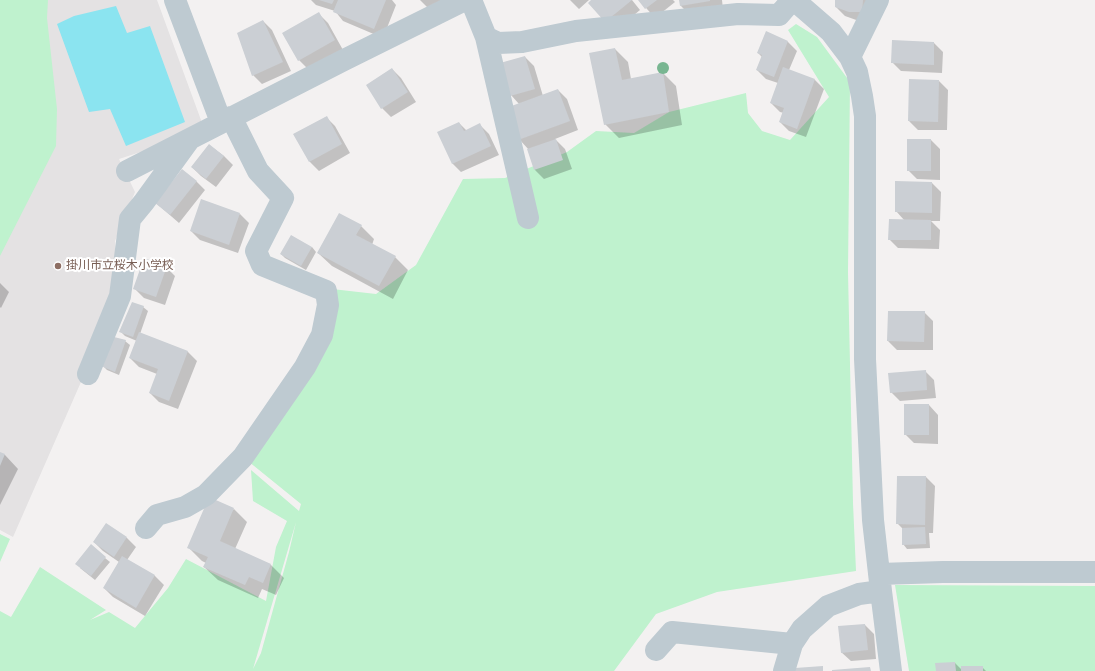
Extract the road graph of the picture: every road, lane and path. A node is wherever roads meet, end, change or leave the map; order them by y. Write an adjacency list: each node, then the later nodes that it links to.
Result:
1 (175, 0): 8 (street)
2 (465, 0): 8 (street)
3 (471, 0): 6 (street)
4 (793, 0): 6 (street); 7 (street)
5 (878, 0): 7 (street)
6 (486, 37): 11 (street)
7 (850, 57): 15 (street)
8 (226, 120): 9 (street); 13 (street)
9 (190, 139): 10 (street); 12 (street)
10 (127, 171)
11 (528, 218)
12 (88, 374)
13 (146, 528)
14 (1095, 572): 15 (street)
15 (880, 583): 16 (street); 19 (street)
16 (792, 644): 17 (street); 18 (street)
17 (656, 650)
18 (784, 671)
19 (891, 671)

